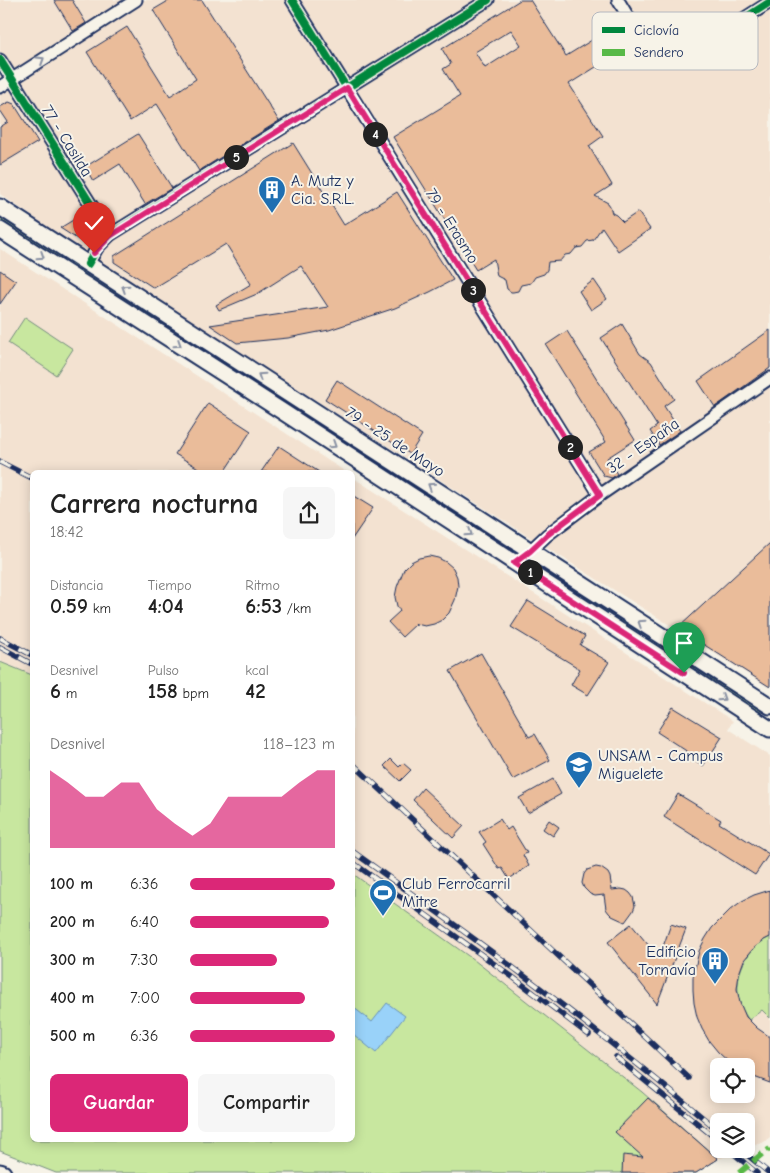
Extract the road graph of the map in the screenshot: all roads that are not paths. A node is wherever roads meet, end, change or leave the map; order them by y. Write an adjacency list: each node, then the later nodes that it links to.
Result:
1 (136, 0): 9 (street, one-way to 1)
2 (292, 0): 11 (street, 79 - Erasmo)
3 (488, 0): 11 (street)
4 (618, 0): 6 (street)
5 (770, 2): 7 (street)
6 (625, 12)
7 (754, 12)
8 (0, 60): 9 (street, 77 - Casilda)
9 (12, 79): 10 (street); 14 (street, 77 - Casilda)
10 (0, 87)
11 (347, 88): 14 (street); 17 (street, 79 - Erasmo)
12 (0, 207): 15 (main road, 79 - 25 de Mayo)
13 (0, 230): 19 (main road, one-way to 19)
14 (110, 236): 15 (street)
15 (88, 264): 18 (main road, 79 - 25 de Mayo, one-way to 15)
16 (770, 378): 17 (street, 32 - España)
17 (600, 495): 18 (street, 32 - España)
18 (530, 551): 19 (street, 32 - España); 20 (main road, 79 - 25 de Mayo, one-way to 18)
19 (514, 563): 21 (main road, one-way to 21)
20 (770, 706)
21 (770, 729)

